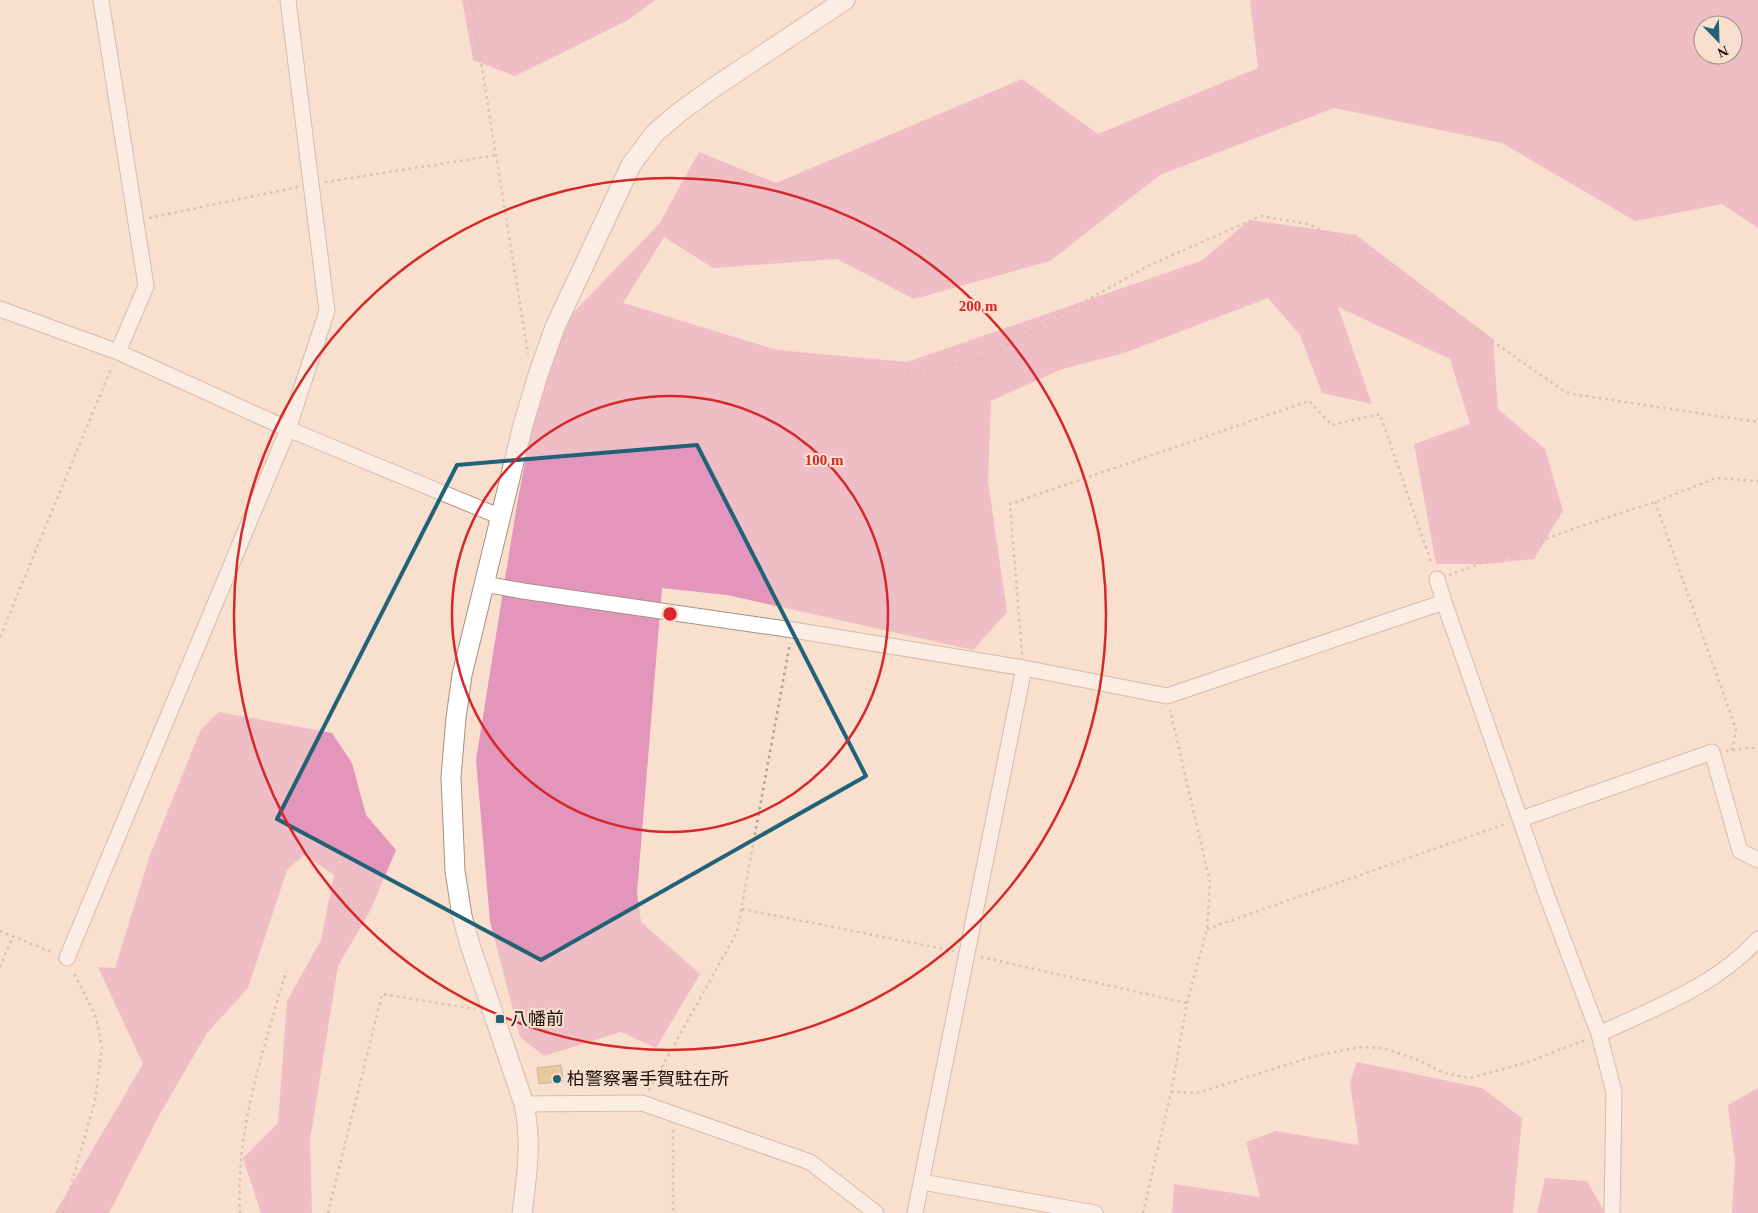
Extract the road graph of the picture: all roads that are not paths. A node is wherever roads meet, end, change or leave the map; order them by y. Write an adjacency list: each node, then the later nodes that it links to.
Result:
1 (101, 0): 5 (street)
2 (288, 0): 6 (street)
3 (845, 0): 7 (street)
4 (0, 309): 5 (street)
5 (118, 352): 6 (street)
6 (288, 428): 7 (street); 15 (street)
7 (501, 517): 9 (street)
8 (1437, 579): 10 (street)
9 (484, 584): 11 (street); 17 (street)
10 (1444, 602): 11 (street); 12 (street)
11 (1024, 668): 18 (street)
12 (1521, 819): 13 (street); 16 (street)
13 (1758, 860)
14 (1758, 939): 16 (street)
15 (67, 958)
16 (1598, 1034): 23 (street)
17 (524, 1104): 19 (street); 20 (street)
18 (922, 1182): 21 (street); 22 (street)
19 (522, 1213)
20 (876, 1213)
21 (915, 1213)
22 (1095, 1213)
23 (1612, 1213)

